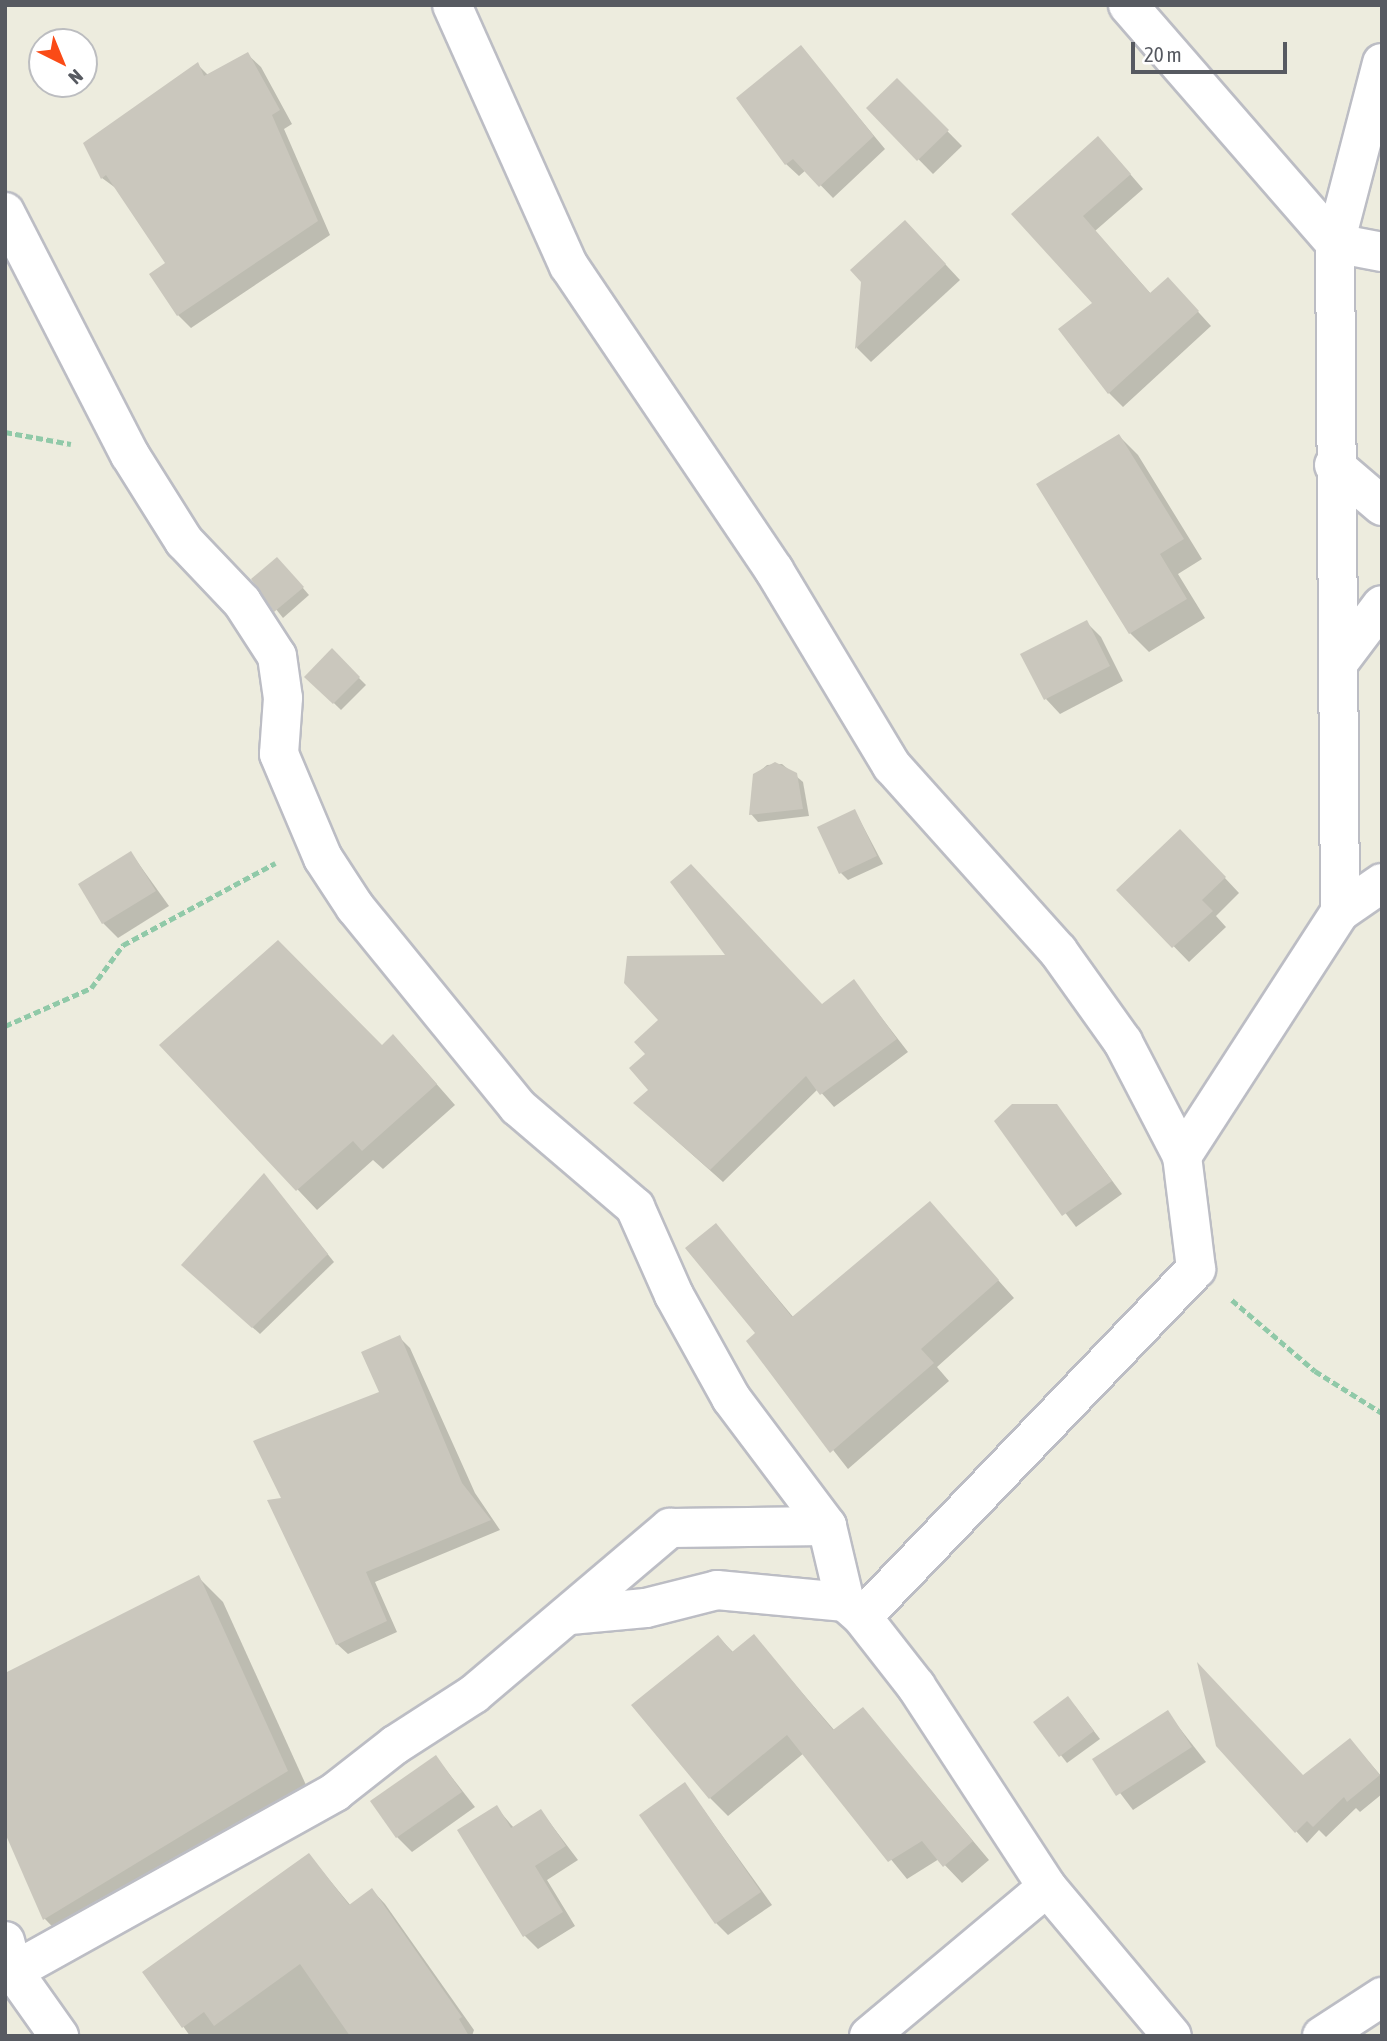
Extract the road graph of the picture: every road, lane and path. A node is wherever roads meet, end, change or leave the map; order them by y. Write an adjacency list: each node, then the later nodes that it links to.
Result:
1 (452, 5): 15 (street)
2 (1128, 5): 5 (street)
3 (1382, 63): 5 (street)
4 (5, 212): 11 (street)
5 (1335, 243): 6 (street); 7 (street)
6 (1382, 253)
7 (1334, 465): 8 (street); 10 (street)
8 (1382, 506)
9 (1382, 605): 10 (street)
10 (1339, 662): 13 (street)
11 (315, 840): 14 (path); 18 (street)
12 (1382, 883): 13 (street)
13 (1340, 912): 15 (street)
14 (5, 1026)
15 (1182, 1156): 16 (street)
16 (1196, 1269): 17 (path); 19 (street)
17 (1382, 1413)
18 (827, 1526): 19 (street); 20 (street)
19 (853, 1609): 20 (street); 21 (street)
20 (570, 1615): 22 (street)
21 (1047, 1887): 25 (street); 26 (street)
22 (8, 1963): 24 (street)
23 (1382, 1997): 27 (street)
24 (59, 2036)
25 (869, 2036)
26 (1172, 2036)
27 (1322, 2036)

